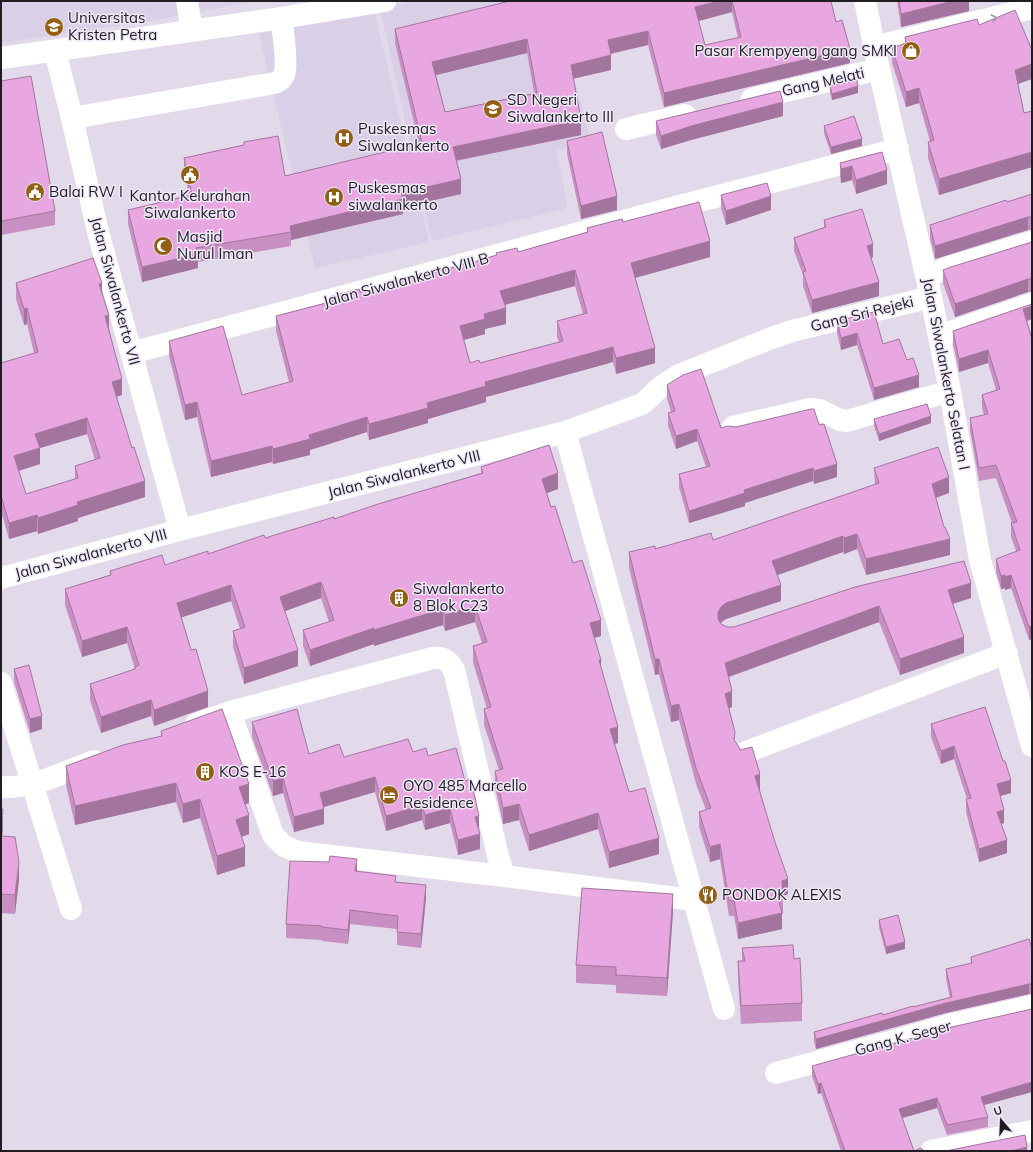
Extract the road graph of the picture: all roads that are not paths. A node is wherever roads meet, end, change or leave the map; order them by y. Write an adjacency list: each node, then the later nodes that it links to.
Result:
1 (187, 1): 6 (street)
2 (385, 1): 5 (street)
3 (865, 1): 7 (street, Jalan Siwalankerto Selatan I)
4 (1032, 8): 7 (street, one-way to 4)
5 (282, 18): 6 (street); 13 (street)
6 (192, 31): 8 (street)
7 (874, 47): 10 (street, Jalan Siwalankerto Selatan I)
8 (55, 51): 9 (street); 13 (street, Jalan Siwalankerto VII)
9 (1, 58)
10 (879, 69): 11 (street, Gang Melati); 15 (street, Jalan Siwalankerto Selatan I)
11 (733, 104)
12 (703, 111): 14 (street)
13 (72, 118): 21 (street, Jalan Siwalankerto VII)
14 (626, 129)
15 (898, 149): 17 (street, Jalan Siwalankerto Selatan I); 21 (street, Jalan Siwalankerto VIII B)
16 (1032, 242): 17 (street, Gang Sri Rejeki)
17 (929, 287): 19 (street, Gang Sri Rejeki); 20 (street, Jalan Siwalankerto Selatan I)
18 (1032, 304): 20 (street)
19 (792, 331): 24 (street, Jalan Siwalankerto VIII)
20 (939, 336): 22 (street, Jalan Siwalankerto Selatan I)
21 (131, 353): 25 (street, Jalan Siwalankerto VII)
22 (950, 391): 23 (street); 26 (street, Jalan Siwalankerto Selatan I)
23 (733, 427)
24 (564, 432): 25 (street, Jalan Siwalankerto VIII); 39 (street)
25 (180, 530): 28 (street, Jalan Siwalankerto VIII)
26 (980, 560): 27 (street); 29 (street, Jalan Siwalankerto Selatan I)
27 (957, 566)
28 (1, 578)
29 (1006, 654): 33 (street, Jalan Siwalankerto Selatan I); 34 (street)
30 (1, 683): 36 (street)
31 (230, 712): 32 (street); 38 (street); 38 (street)
32 (179, 730)
33 (1032, 746)
34 (746, 752)
35 (112, 754): 36 (street)
36 (31, 784): 37 (street); 40 (street)
37 (1, 787)
38 (504, 876): 39 (street)
39 (693, 900): 42 (street)
40 (71, 909)
41 (1032, 1006): 43 (street, Gang K. Seger)
42 (724, 1009)
43 (776, 1073)
44 (1032, 1131): 45 (street)
45 (931, 1151)

